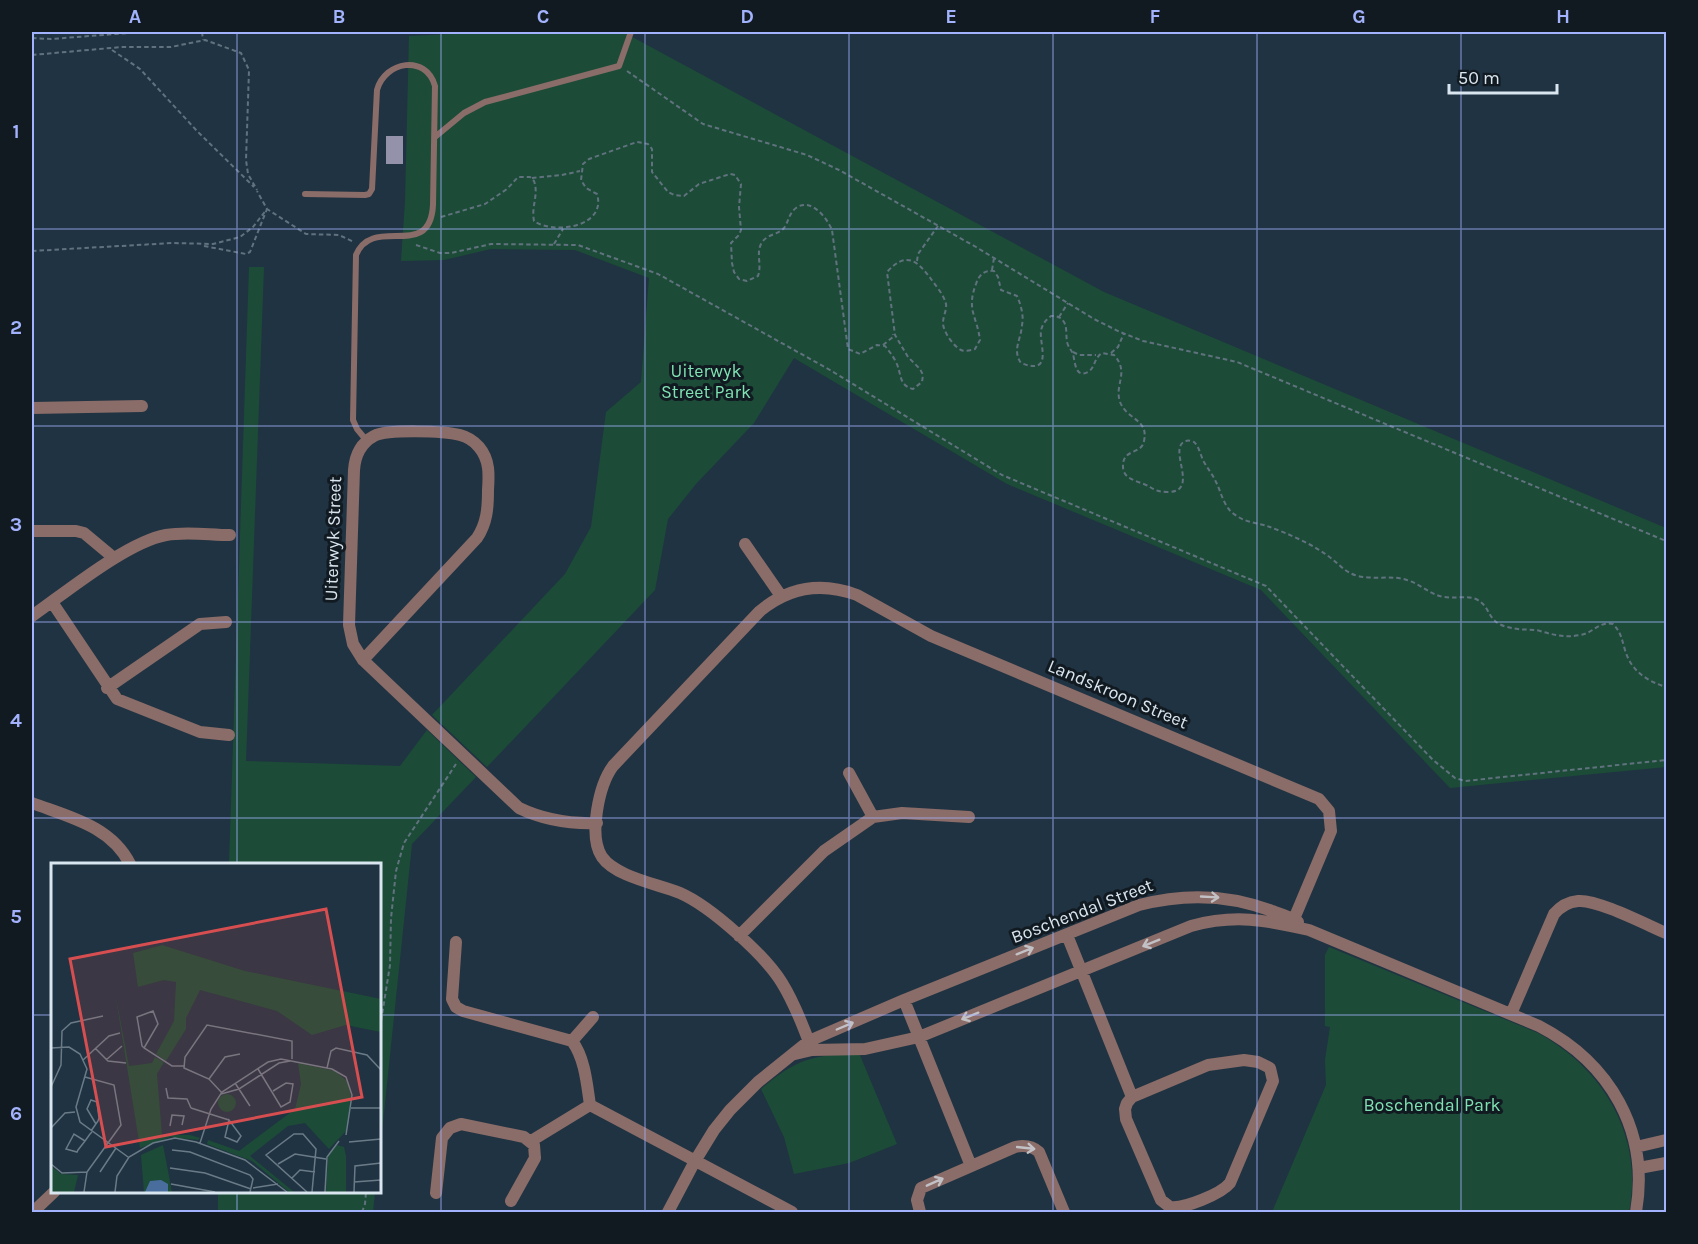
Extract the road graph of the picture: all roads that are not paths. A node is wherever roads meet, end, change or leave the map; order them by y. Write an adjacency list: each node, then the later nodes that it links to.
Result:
1 (631, 32): 2 (lane)
2 (435, 137): 3 (lane); 6 (lane)
3 (305, 194)
4 (142, 406): 5 (street)
5 (32, 408)
6 (368, 441): 15 (street, Uiterwyk Street); 15 (street)
7 (32, 531): 10 (street)
8 (230, 535): 10 (street)
9 (745, 544): 11 (street)
10 (114, 558): 12 (street)
11 (781, 596): 22 (street, Landskroon Street); 24 (street, Landskroon Street)
12 (52, 602): 13 (street); 16 (street)
13 (32, 616)
14 (226, 622): 16 (street)
15 (363, 660): 22 (street, Uiterwyk Street)
16 (107, 688): 17 (street)
17 (229, 735)
18 (849, 773): 20 (street)
19 (32, 803): 23 (street)
20 (873, 818): 21 (street); 27 (street)
21 (969, 818)
22 (597, 823): 27 (street, Landskroon Street)
23 (129, 863)
24 (1292, 922): 26 (street, Boschendal Street, one-way to 24); 29 (street, Boschendal Street, one-way to 29); 31 (street, Boschendal Street)
25 (1666, 933): 31 (street)
26 (1067, 934): 29 (street); 30 (street, Boschendal Street, one-way to 26)
27 (739, 936): 35 (street, Landskroon Street)
28 (456, 942): 34 (street)
29 (1082, 971): 33 (street, Boschendal Street, one-way to 33); 36 (street)
30 (904, 1000): 33 (street); 35 (street, Boschendal Street, one-way to 30)
31 (1511, 1014): 40 (street, Boschendal Street)
32 (593, 1017): 34 (street)
33 (919, 1037): 35 (street, Boschendal Street); 43 (street)
34 (572, 1041): 37 (street)
35 (810, 1046): 41 (street, Boschendal Street)
36 (1132, 1097): 36 (street)
37 (590, 1105): 39 (street); 41 (street)
38 (1666, 1140): 40 (street)
39 (531, 1141): 46 (street); 47 (street)
40 (1636, 1147): 44 (street, Boschendal Street)
41 (694, 1161): 49 (street, Boschendal Street); 50 (street)
42 (1666, 1163): 44 (street)
43 (971, 1166): 51 (street, one-way to 43); 52 (street, one-way to 52)
44 (1639, 1168): 53 (street, Boschendal Street)
45 (52, 1193): 48 (street)
46 (436, 1193)
47 (511, 1201)
48 (33, 1212)
49 (668, 1212)
50 (792, 1212)
51 (920, 1212)
52 (1064, 1212)
53 (1636, 1212)

